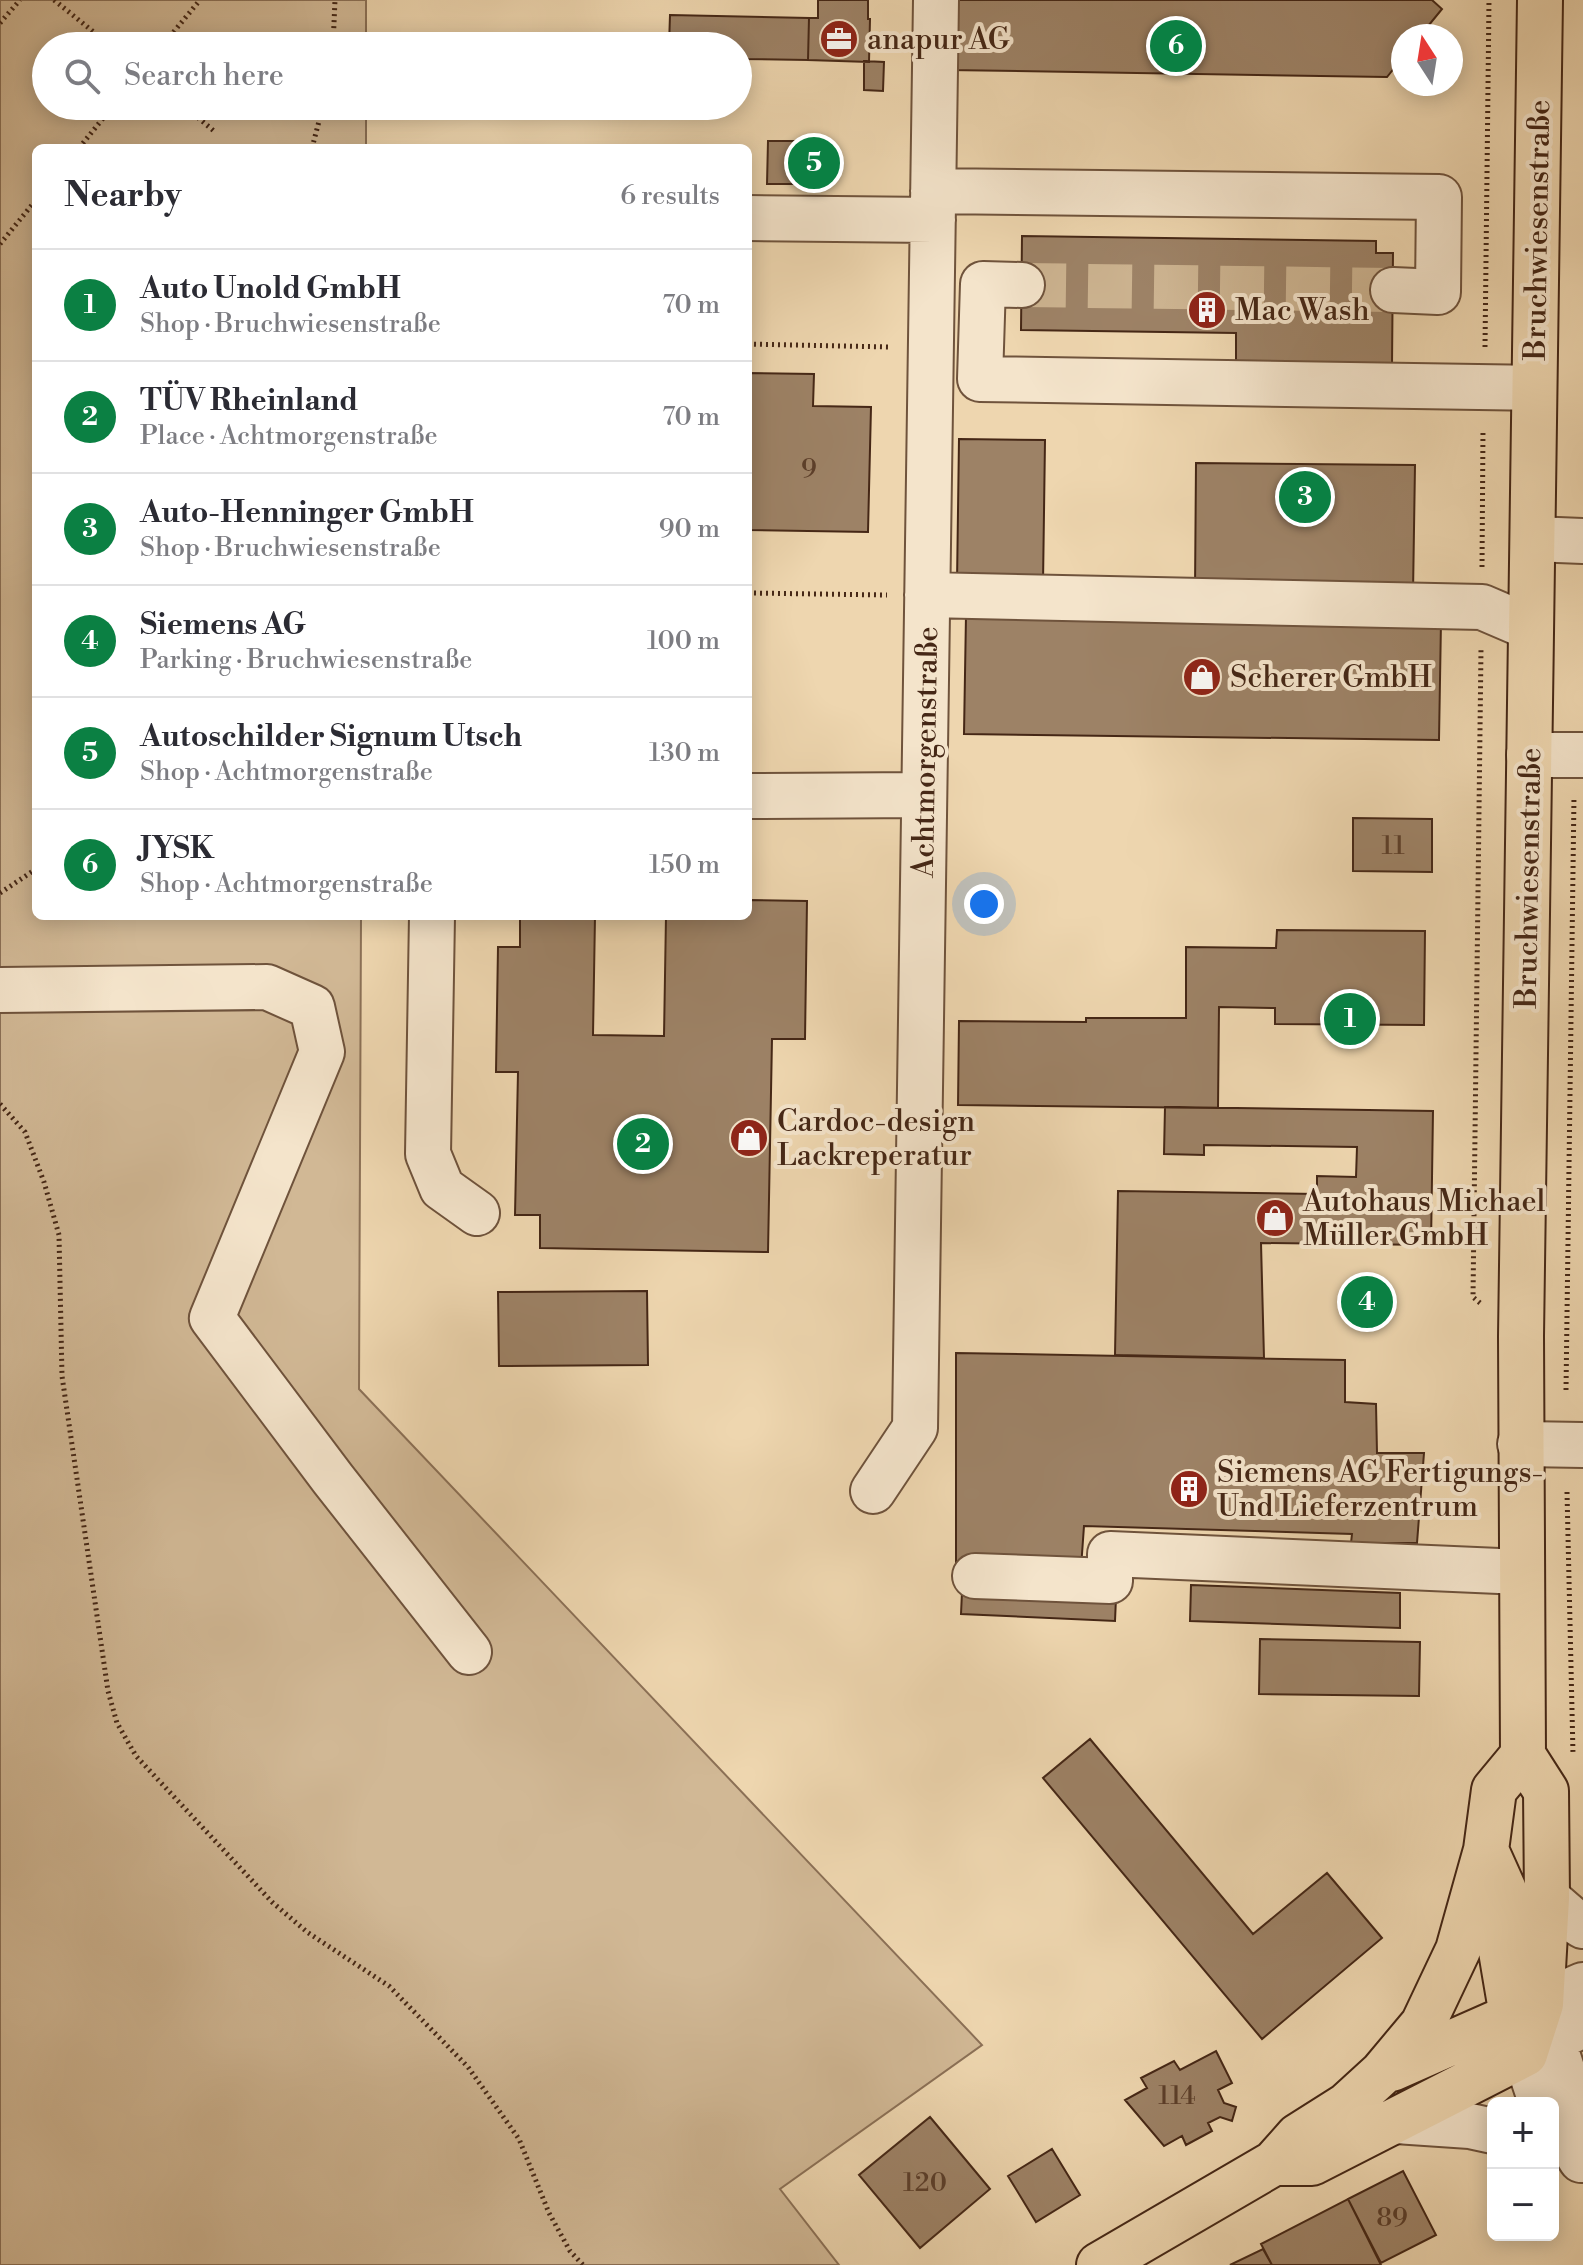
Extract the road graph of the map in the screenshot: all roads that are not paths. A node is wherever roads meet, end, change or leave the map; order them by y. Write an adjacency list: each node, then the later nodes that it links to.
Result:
1 (936, 0): 3 (street, Achtmorgenstraße)
2 (1540, 0): 7 (main road, Bruchwiesenstraße)
3 (933, 206): 4 (street); 6 (street); 10 (street, Achtmorgenstraße)
4 (752, 218)
5 (1022, 285): 7 (street)
6 (1393, 290)
7 (1534, 388): 8 (main road, Bruchwiesenstraße)
8 (1533, 539): 9 (street); 11 (main road, Bruchwiesenstraße)
9 (1583, 541)
10 (927, 595): 11 (street); 14 (street, Achtmorgenstraße)
11 (1531, 628): 12 (main road, Bruchwiesenstraße)
12 (1529, 755): 13 (street); 19 (main road, Bruchwiesenstraße)
13 (1579, 755)
14 (924, 795): 15 (street); 21 (street, Achtmorgenstraße)
15 (752, 796)
16 (432, 920): 18 (street)
17 (0, 990): 24 (street)
18 (477, 1213)
19 (1520, 1444): 20 (street); 22 (main road, Bruchwiesenstraße)
20 (1574, 1444)
21 (873, 1491)
22 (1522, 1572): 23 (street); 25 (main road, Bruchwiesenstraße)
23 (975, 1576)
24 (469, 1652)
25 (1523, 1755): 26 (main road); 27 (main road)
26 (1486, 1850): 30 (main road); 31 (main road)
27 (1547, 1898): 28 (street); 30 (main road)
28 (1583, 1926)
29 (1583, 1985): 30 (street)
30 (1543, 2028): 31 (main road); 32 (street); 33 (street); 34 (main road)
31 (1382, 2073): 38 (main road)
32 (1542, 2097)
33 (1583, 2108)
34 (1396, 2121): 36 (street); 38 (main road)
35 (1559, 2128): 37 (street)
36 (1487, 2130)
37 (1572, 2156)
38 (1274, 2163): 39 (main road)
39 (1099, 2265)

